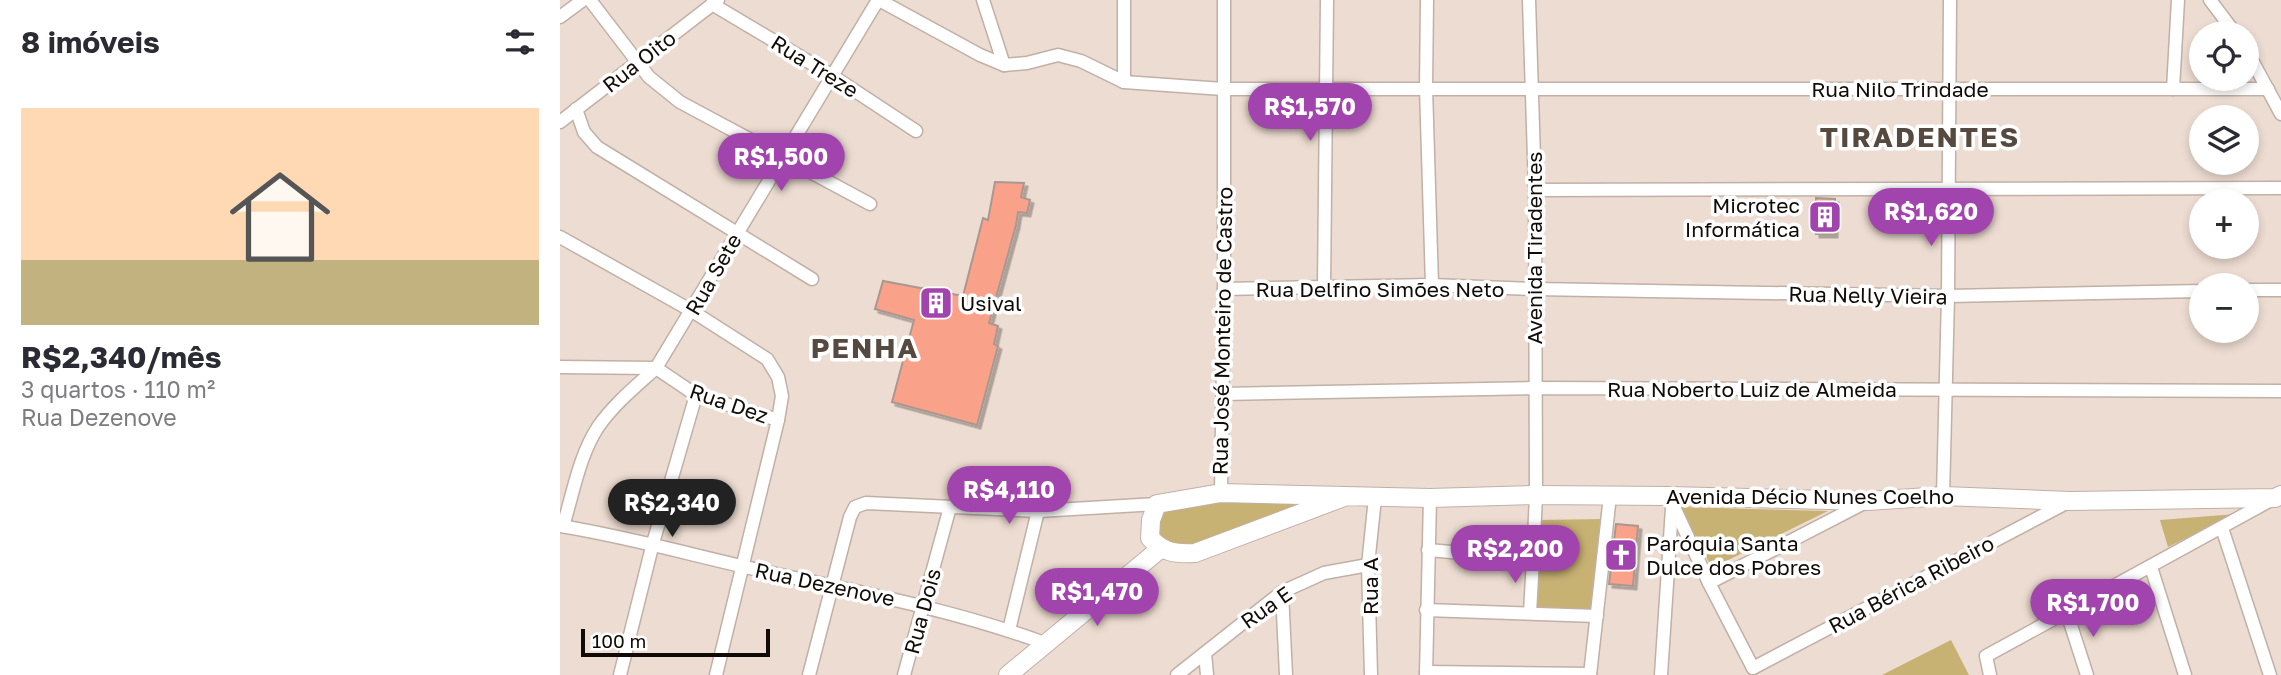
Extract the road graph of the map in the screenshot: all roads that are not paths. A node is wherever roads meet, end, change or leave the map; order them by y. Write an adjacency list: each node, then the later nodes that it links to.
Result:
1 (583, 0): 14 (street)
2 (590, 0): 16 (street)
3 (879, 0): 17 (street); 19 (street, Rua Sete)
4 (984, 0): 17 (street)
5 (1124, 0): 20 (street)
6 (1224, 0): 22 (street, Rua José Monteiro de Castro)
7 (1327, 0): 23 (street)
8 (1427, 0): 21 (street)
9 (1529, 0): 24 (street, Avenida Tiradentes)
10 (1950, 0): 25 (street)
11 (2178, 0): 26 (street)
12 (2210, 0): 15 (street)
13 (715, 2): 16 (street, Rua Oito); 19 (street, Rua Treze)
14 (560, 17)
15 (2226, 21)
16 (636, 62): 28 (street, Rua Oito); 32 (street)
17 (1004, 65): 20 (street)
18 (2259, 73): 27 (street)
19 (831, 75): 31 (street, Rua Treze); 32 (street, Rua Sete)
20 (1124, 82): 22 (street, Rua Nilo Trindade)
21 (1426, 88): 23 (street, Rua Nilo Trindade); 24 (street, Rua Nilo Trindade); 40 (street)
22 (1223, 89): 23 (street, Rua Nilo Trindade); 42 (street, Rua José Monteiro de Castro)
23 (1327, 89): 41 (street)
24 (1532, 89): 25 (street, Rua Nilo Trindade); 35 (street, Avenida Tiradentes)
25 (1948, 89): 26 (street, Rua Nilo Trindade); 33 (street)
26 (2174, 89): 27 (street, Rua Nilo Trindade)
27 (2268, 89): 29 (street)
28 (576, 110): 30 (street, Rua Oito); 37 (street)
29 (2281, 114)
30 (560, 122)
31 (916, 131)
32 (783, 157): 36 (street); 37 (street, Rua Sete)
33 (1947, 188): 34 (street); 35 (street); 47 (street)
34 (2281, 188)
35 (1535, 190): 43 (street, Avenida Tiradentes)
36 (870, 204)
37 (736, 233): 39 (street); 48 (street, Rua Sete)
38 (560, 237): 48 (street)
39 (812, 279)
40 (1432, 285): 41 (street, Rua Delfino Simões Neto); 43 (street, Rua Delfino Simões Neto)
41 (1324, 286): 42 (street, Rua Delfino Simões Neto)
42 (1224, 289): 54 (street, Rua José Monteiro de Castro)
43 (1535, 289): 47 (street, Rua Nelly Vieira); 51 (street, Avenida Tiradentes)
44 (2281, 289): 45 (street)
45 (2259, 290)
46 (2189, 291): 47 (street, Rua Nelly Vieira)
47 (1948, 296): 52 (street)
48 (692, 311): 50 (street, Rua Sete); 56 (street)
49 (560, 367): 50 (street)
50 (656, 368): 55 (street, Rua Dez); 71 (street, Rua Sete)
51 (1535, 388): 52 (street, Rua Noberto Luiz de Almeida); 54 (street, Rua Noberto Luiz de Almeida); 58 (street, Avenida Tiradentes)
52 (1946, 390): 53 (street, Rua Noberto Luiz de Almeida); 60 (street)
53 (2281, 391)
54 (1223, 394): 57 (street, Rua José Monteiro de Castro)
55 (696, 395): 56 (street, Rua Dez); 73 (street)
56 (778, 420): 78 (street)
57 (1221, 493): 62 (street, Avenida Décio Nunes Coelho); 68 (street, Avenida Décio Nunes Coelho)
58 (1536, 495): 59 (street, Avenida Décio Nunes Coelho); 64 (street, Avenida Décio Nunes Coelho); 76 (street, Avenida Tiradentes)
59 (1610, 496): 65 (street, Avenida Décio Nunes Coelho); 87 (street)
60 (1943, 496): 66 (street, Avenida Décio Nunes Coelho); 67 (street, Avenida Décio Nunes Coelho)
61 (2278, 496): 67 (street, Avenida Décio Nunes Coelho); 72 (street)
62 (1344, 497): 63 (street, Avenida Décio Nunes Coelho); 74 (street)
63 (1375, 498): 64 (street, Avenida Décio Nunes Coelho); 77 (street, Rua A)
64 (1430, 498): 75 (street)
65 (1671, 500): 66 (street, Avenida Décio Nunes Coelho); 80 (street); 103 (street)
66 (1868, 501): 80 (street)
67 (2070, 501): 91 (street, Rua Bérica Ribeiro)
68 (1157, 504): 70 (street); 74 (street)
69 (950, 507): 70 (street); 81 (street); 83 (street, Rua Dois)
70 (1038, 511): 88 (street)
71 (561, 526): 73 (street, Rua Dezenove)
72 (2222, 528): 79 (street); 107 (street)
73 (653, 543): 78 (street, Rua Dezenove); 93 (street)
74 (1160, 549): 89 (street)
75 (1429, 550): 76 (street); 84 (street)
76 (1533, 559): 85 (street, Avenida Tiradentes)
77 (1368, 565): 82 (street, Rua E); 101 (street, Rua A)
78 (742, 566): 81 (street, Rua Dezenove); 94 (street)
79 (2151, 567): 86 (street); 106 (street)
80 (1709, 583): 91 (street)
81 (832, 586): 83 (street, Rua Dezenove); 95 (street)
82 (1282, 592): 90 (street, Rua E); 100 (street)
83 (924, 605): 88 (street, Rua Dezenove); 96 (street, Rua Dois)
84 (1426, 610): 85 (street); 92 (street)
85 (1530, 613): 87 (street)
86 (2067, 613): 104 (street); 105 (street)
87 (1597, 616): 102 (street)
88 (1009, 630): 89 (street, Rua Dezenove)
89 (1047, 644): 97 (street)
90 (1205, 653): 98 (street, Rua E); 99 (street)
91 (1752, 671)
92 (1426, 674): 102 (street)
93 (620, 675)
94 (716, 675)
95 (809, 675)
96 (904, 675)
97 (1008, 675)
98 (1177, 675)
99 (1207, 675)
100 (1286, 675)
101 (1371, 675)
102 (1590, 675)
103 (1661, 675)
104 (1990, 675)
105 (2087, 675)
106 (2185, 675)
107 (2270, 675)

